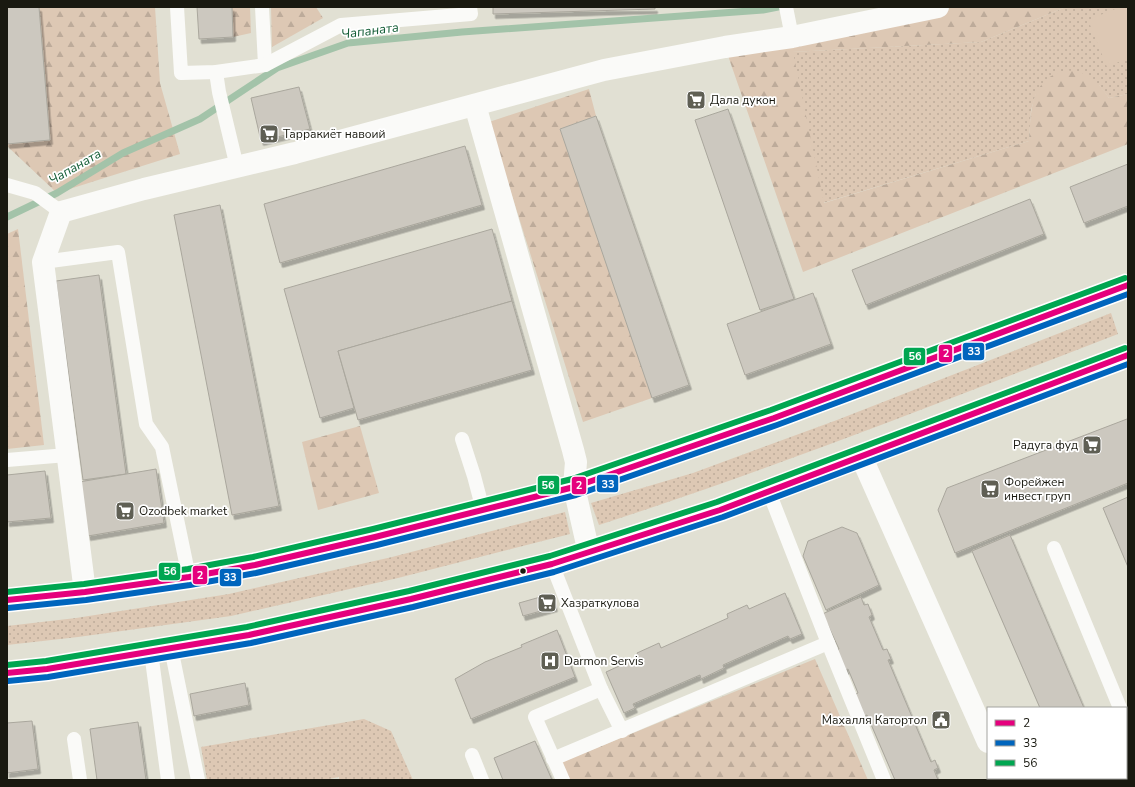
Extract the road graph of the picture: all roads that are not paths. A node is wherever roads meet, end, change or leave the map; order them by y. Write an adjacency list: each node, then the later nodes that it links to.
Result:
1 (177, 7): 8 (lane)
2 (262, 7): 7 (lane)
3 (470, 7): 7 (lane)
4 (938, 7): 6 (main road)
5 (787, 11): 6 (lane)
6 (792, 37): 9 (main road)
7 (265, 65): 8 (lane)
8 (216, 72): 10 (lane)
9 (475, 106): 10 (main road); 20 (main road)
10 (237, 167): 12 (main road)
11 (7, 185): 12 (lane)
12 (61, 212): 13 (main road)
13 (43, 262): 17 (main road); 26 (lane)
14 (1128, 286): 20 (main road)
15 (1128, 355): 18 (main road)
16 (462, 439): 22 (lane)
17 (67, 455): 19 (lane); 27 (main road)
18 (861, 456): 21 (main road); 36 (main road)
19 (7, 460)
20 (574, 487): 22 (main road); 24 (main road)
21 (769, 492): 24 (main road); 29 (lane)
22 (483, 510): 26 (main road)
23 (1054, 548): 33 (lane)
24 (589, 553): 25 (main road)
25 (552, 564): 30 (main road); 32 (lane)
26 (189, 577): 27 (main road)
27 (85, 592): 28 (main road)
28 (7, 600)
29 (828, 643): 34 (lane); 44 (lane)
30 (161, 650): 31 (main road); 40 (lane); 41 (lane)
31 (7, 673)
32 (601, 690): 34 (lane); 38 (lane)
33 (1120, 707)
34 (622, 731): 38 (lane)
35 (74, 739): 39 (lane)
36 (987, 740)
37 (472, 754): 42 (lane)
38 (554, 759): 43 (lane)
39 (80, 780)
40 (168, 780)
41 (198, 780)
42 (482, 780)
43 (563, 780)
44 (884, 780)

